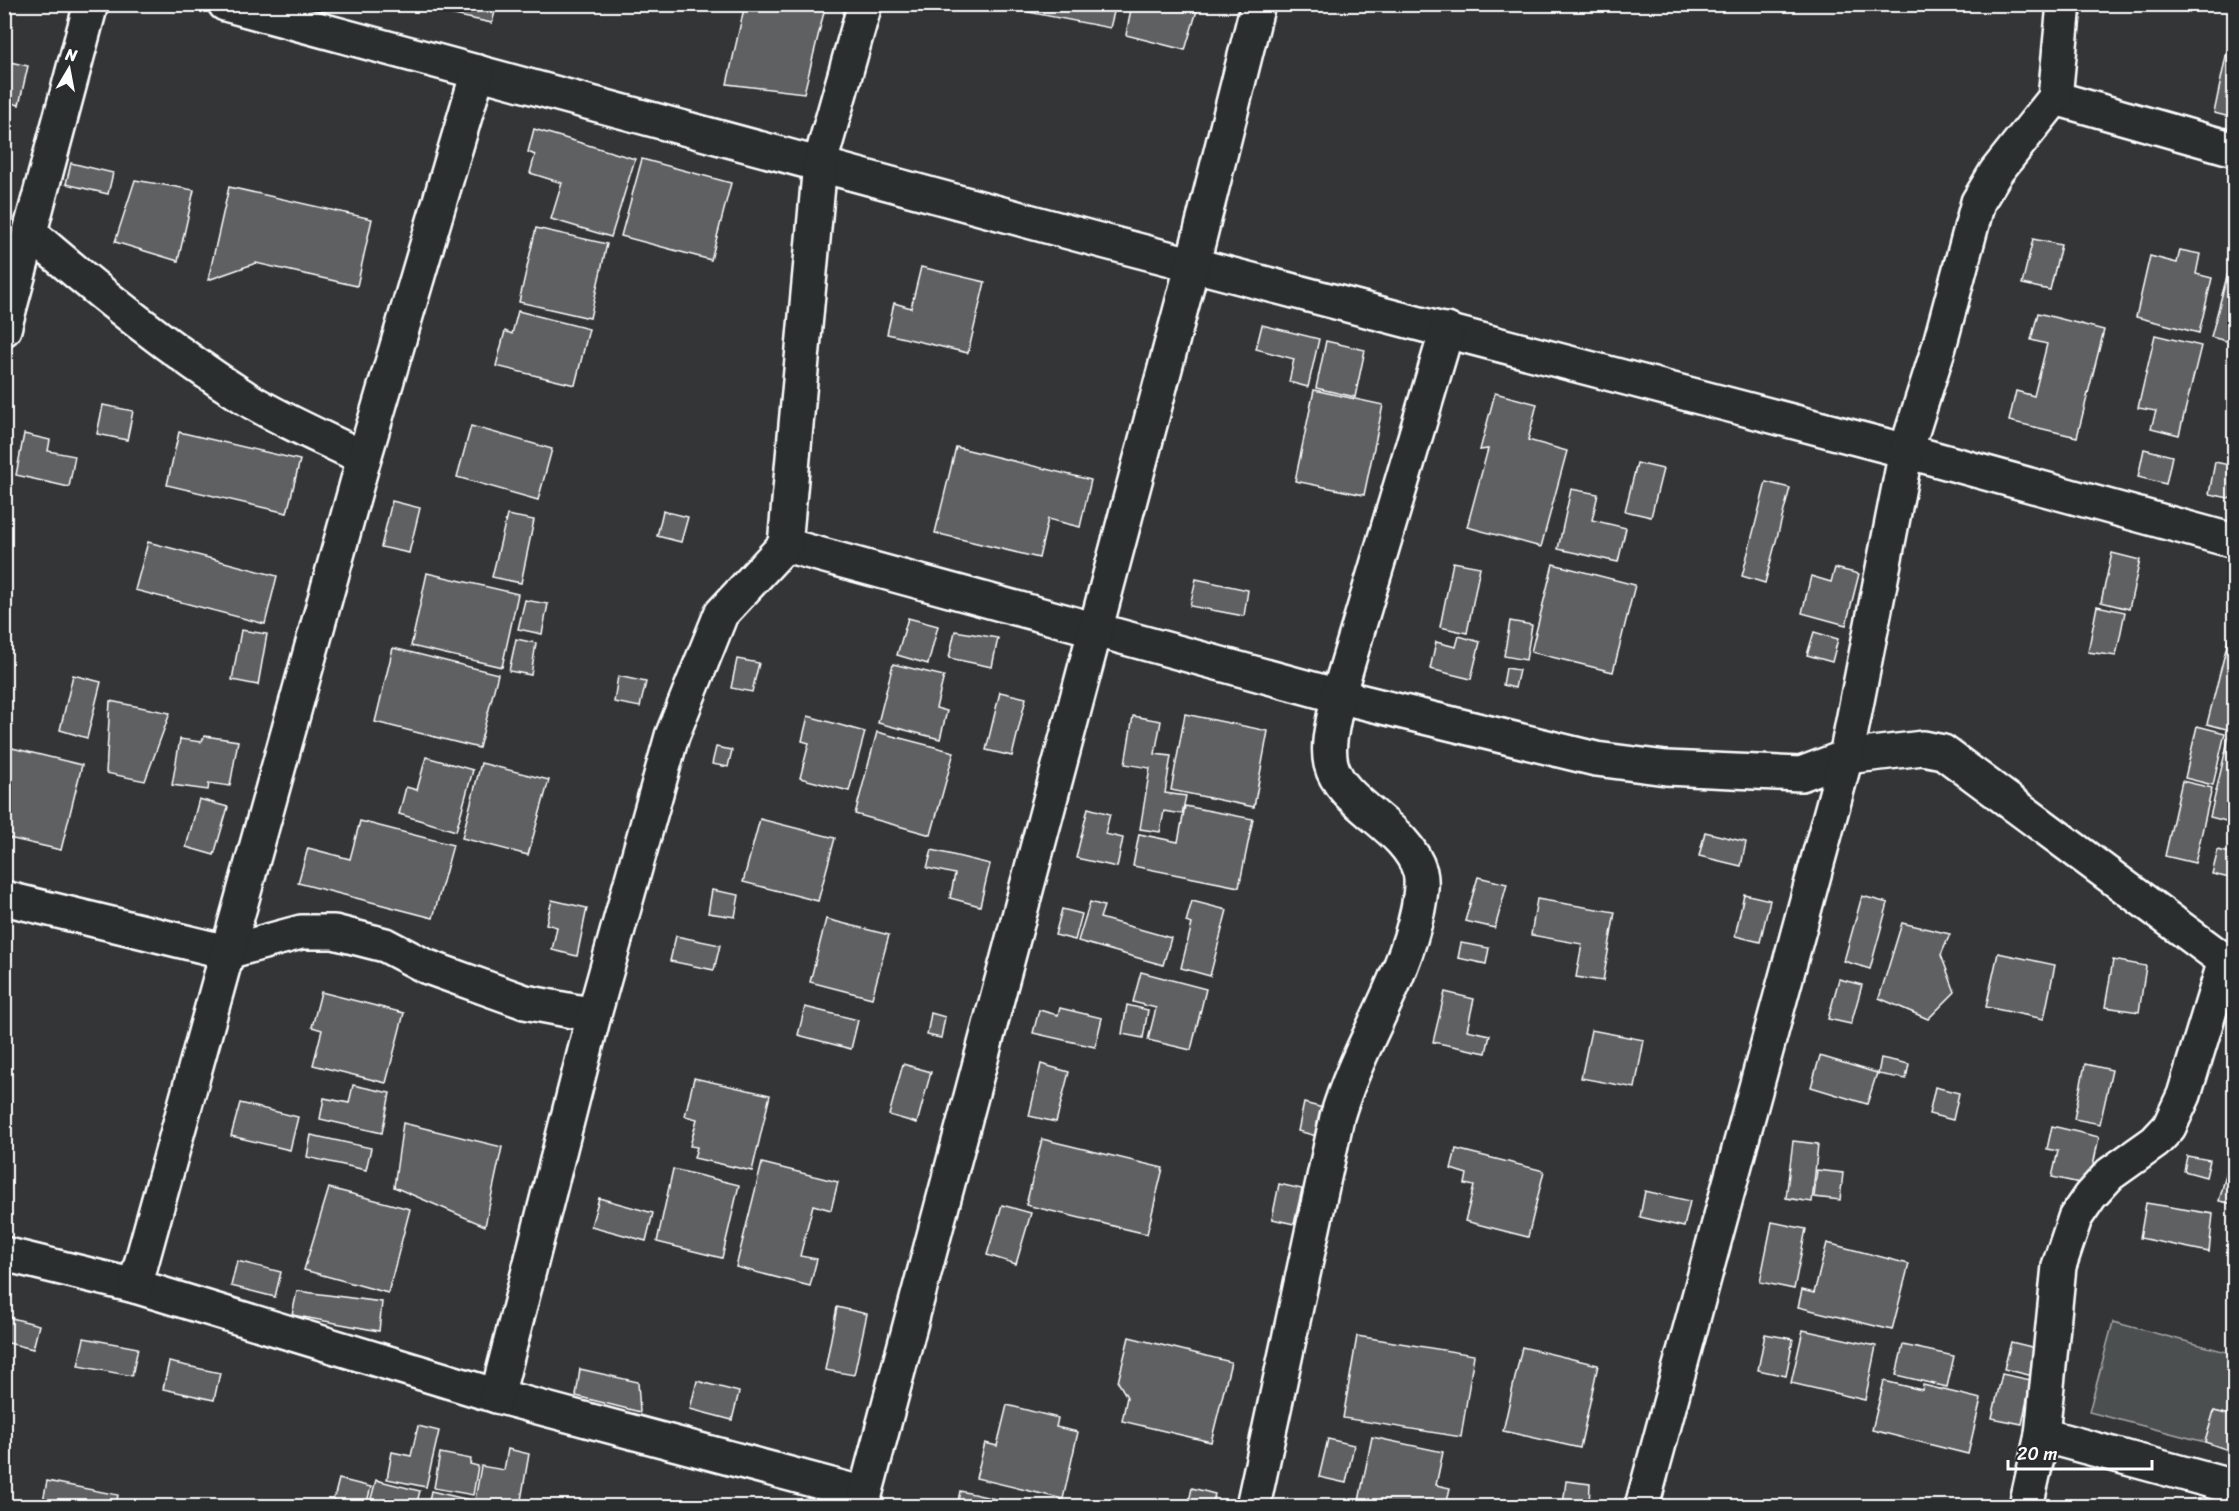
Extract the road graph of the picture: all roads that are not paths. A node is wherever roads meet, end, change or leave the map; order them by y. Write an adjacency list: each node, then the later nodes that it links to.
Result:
1 (92, 4): 10 (street)
2 (225, 4): 6 (street)
3 (865, 4): 9 (street)
4 (1258, 4): 11 (street)
5 (2064, 4): 7 (street)
6 (478, 72): 9 (street); 15 (street)
7 (2055, 98): 8 (street); 14 (street)
8 (2235, 149)
9 (820, 163): 11 (street); 17 (street)
10 (30, 233): 12 (street); 15 (street)
11 (1193, 263): 13 (street); 18 (street)
12 (4, 329)
13 (1447, 330): 14 (street); 19 (street)
14 (1906, 451): 16 (street); 20 (street)
15 (364, 458): 22 (street)
16 (2235, 541)
17 (785, 545): 18 (street); 24 (street)
18 (1096, 630): 19 (street); 30 (street)
19 (1338, 696): 20 (street); 31 (street)
20 (1846, 757): 23 (street); 32 (street)
21 (4, 898): 22 (street)
22 (227, 952): 24 (street); 26 (street)
23 (2230, 963): 28 (street)
24 (594, 1016): 27 (street)
25 (4, 1254): 26 (street)
26 (135, 1286): 27 (street)
27 (497, 1395): 30 (street)
28 (2042, 1435): 29 (street); 33 (street)
29 (2235, 1487)
30 (864, 1500)
31 (1252, 1506)
32 (1642, 1506)
33 (2026, 1506)

